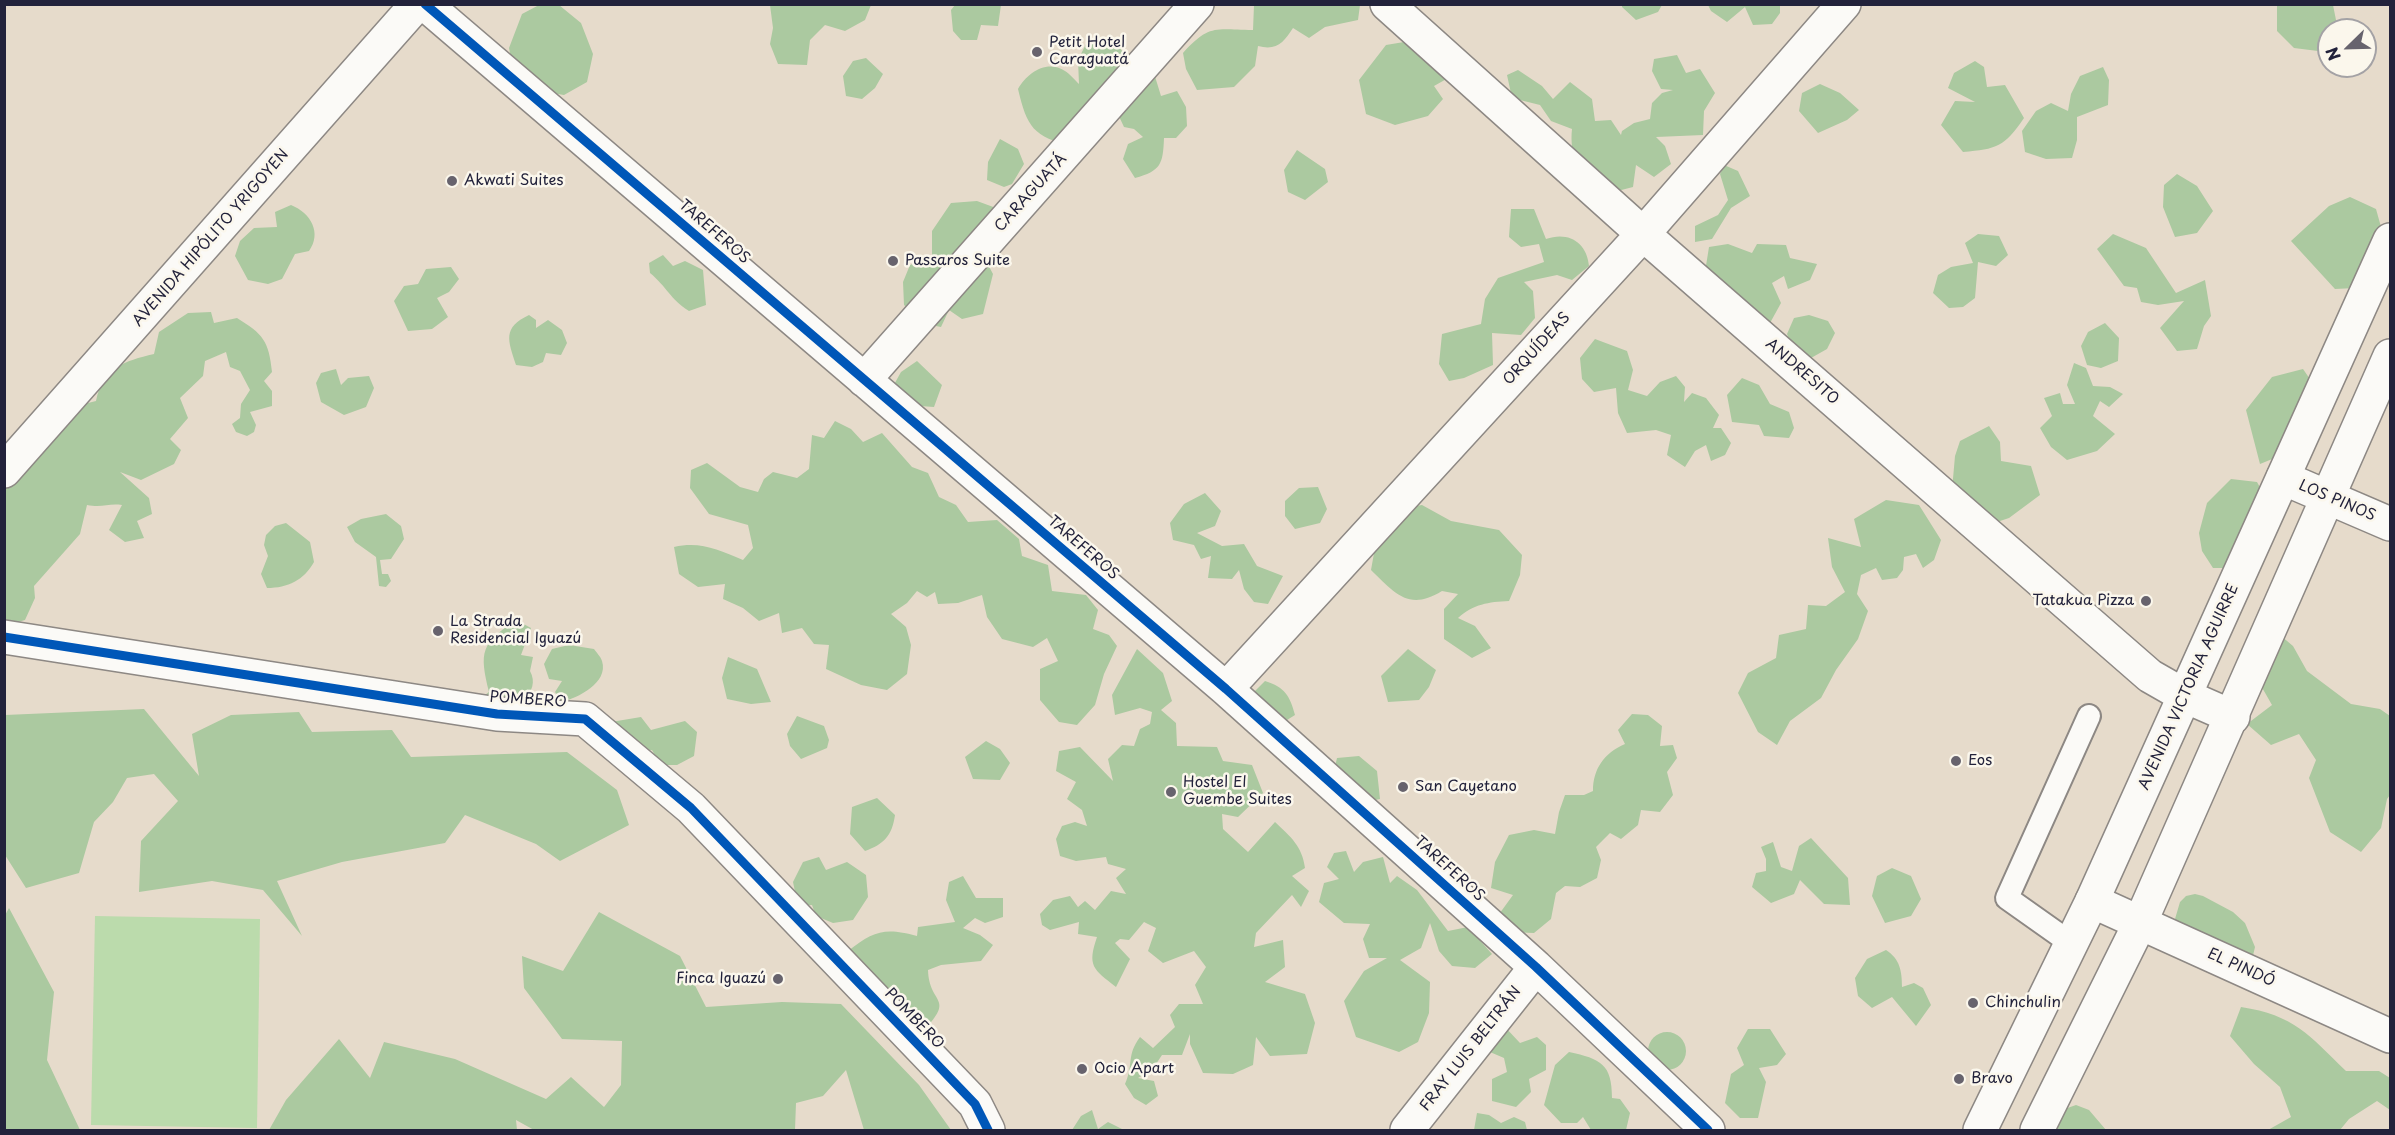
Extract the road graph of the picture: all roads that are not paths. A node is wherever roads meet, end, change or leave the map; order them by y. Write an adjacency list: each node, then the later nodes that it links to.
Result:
1 (417, 4): 10 (street, AVENIDA HIPÓLITO YRIGOYEN)
2 (425, 4): 9 (street, TAREFEROS)
3 (1197, 4): 9 (street, CARAGUATÁ)
4 (1387, 4): 6 (street, ANDRESITO)
5 (1844, 4): 6 (street, ORQUÍDEAS)
6 (1643, 234): 15 (street, ORQUÍDEAS); 16 (street, ANDRESITO)
7 (2391, 240): 11 (street, AVENIDA VICTORIA AGUIRRE)
8 (2391, 356): 12 (street)
9 (864, 381): 15 (street, TAREFEROS)
10 (4, 471)
11 (2283, 478): 12 (street, LOS PINOS); 16 (street, AVENIDA VICTORIA AGUIRRE)
12 (2328, 497): 13 (street, LOS PINOS); 18 (street)
13 (2391, 524)
14 (4, 637): 24 (street, POMBERO)
15 (1226, 690): 22 (street, TAREFEROS)
16 (2185, 696): 18 (street, ANDRESITO); 19 (street, AVENIDA VICTORIA AGUIRRE)
17 (2089, 716): 21 (lane)
18 (2233, 717): 20 (street)
19 (2092, 901): 20 (street, EL PINDÓ); 21 (street, AVENIDA VICTORIA AGUIRRE)
20 (2140, 923): 23 (street, EL PINDÓ); 28 (street)
21 (2072, 944): 27 (street, AVENIDA VICTORIA AGUIRRE)
22 (1536, 967): 25 (street, FRAY LUIS BELTRÁN); 26 (street, TAREFEROS)
23 (2391, 1036)
24 (988, 1131)
25 (1407, 1131)
26 (1708, 1131)
27 (1980, 1131)
28 (2037, 1131)

